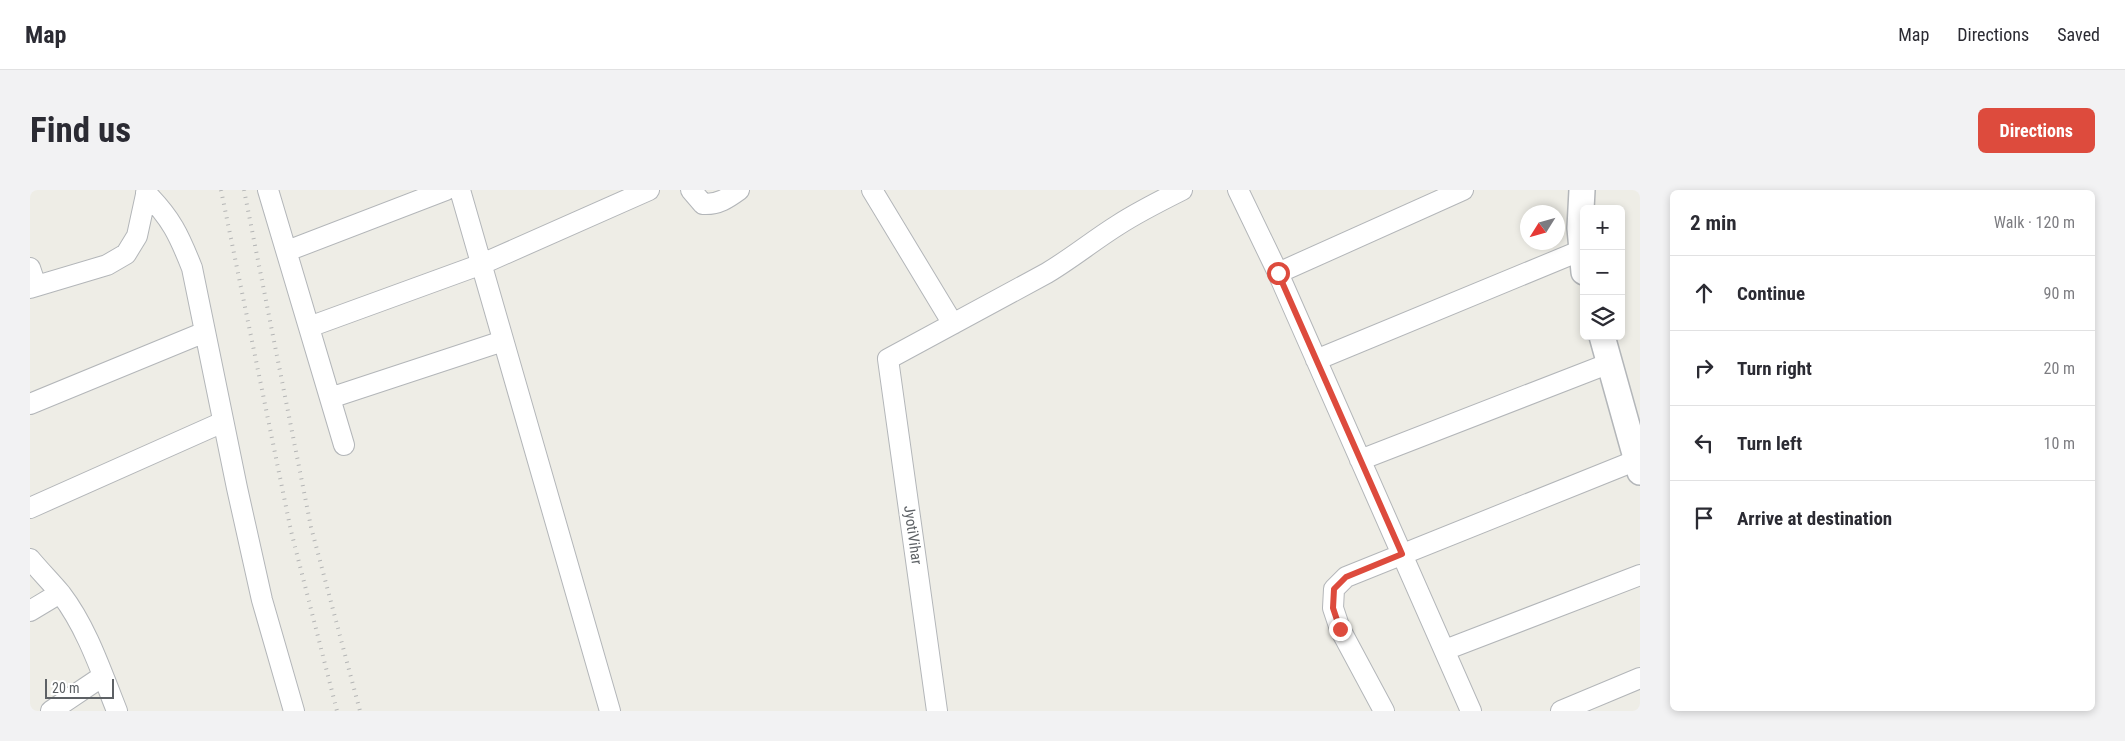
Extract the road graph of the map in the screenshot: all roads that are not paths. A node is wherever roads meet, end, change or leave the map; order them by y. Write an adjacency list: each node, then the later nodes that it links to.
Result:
1 (268, 190): 14 (street)
2 (446, 190): 14 (street)
3 (460, 190): 16 (street)
4 (649, 190): 16 (street)
5 (692, 190): 6 (street)
6 (740, 190)
7 (872, 190): 19 (street)
8 (1182, 190): 19 (street)
9 (1238, 190): 17 (street)
10 (1463, 190): 17 (street)
11 (1582, 190): 13 (street)
12 (146, 192): 18 (street); 21 (street)
13 (1582, 250)
14 (286, 251): 20 (street)
15 (1580, 261): 24 (street)
16 (482, 264): 20 (street); 23 (street)
17 (1278, 273): 24 (street)
18 (32, 281)
19 (953, 324): 45 (street, JyotiVihar)
20 (309, 327): 26 (street)
21 (205, 332): 27 (street); 28 (street)
22 (1603, 340): 25 (street)
23 (503, 341): 26 (street); 44 (street)
24 (1316, 360): 30 (street)
25 (1610, 363): 30 (street); 31 (street)
26 (330, 398): 29 (street)
27 (30, 404)
28 (223, 422): 32 (street); 43 (street)
29 (344, 445)
30 (1360, 460): 33 (street)
31 (1638, 466): 33 (street)
32 (30, 508)
33 (1402, 554): 38 (street); 46 (street)
34 (30, 559): 36 (street)
35 (1640, 575): 38 (street)
36 (60, 593): 37 (street); 39 (street)
37 (30, 611)
38 (1445, 650): 47 (street)
39 (103, 676): 41 (street); 42 (street)
40 (1640, 678): 48 (street)
41 (51, 711)
42 (117, 711)
43 (294, 711)
44 (610, 711)
45 (937, 711)
46 (1384, 711)
47 (1472, 711)
48 (1561, 711)

